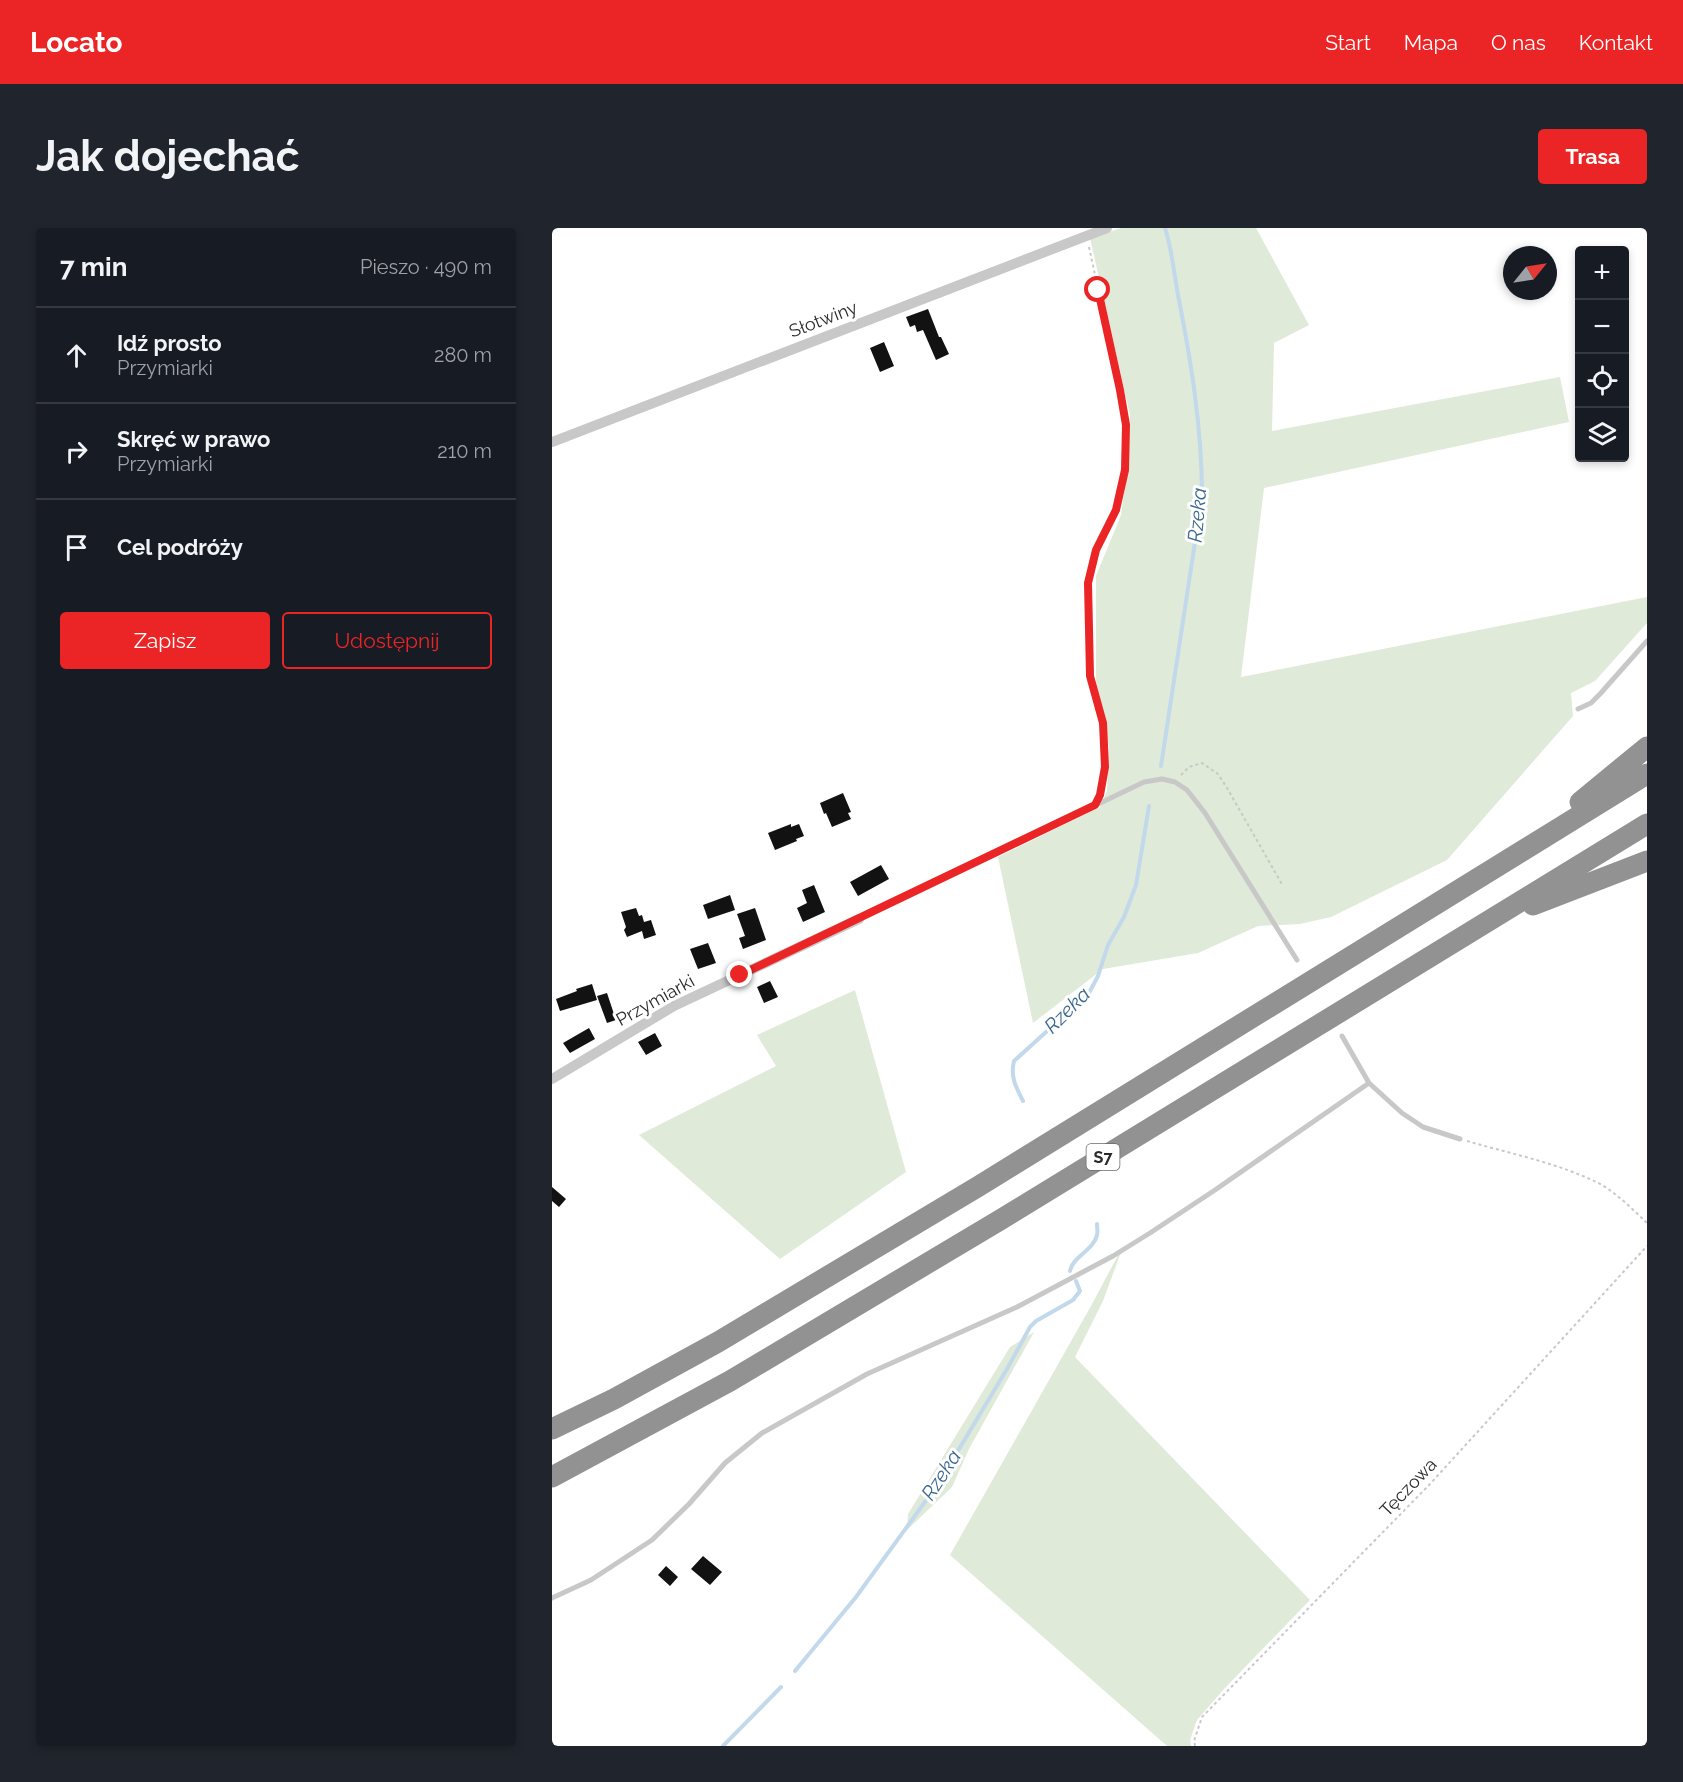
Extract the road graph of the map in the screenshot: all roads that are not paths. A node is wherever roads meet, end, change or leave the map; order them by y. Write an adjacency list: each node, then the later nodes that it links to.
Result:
1 (1107, 228): 2 (street, Słotwiny)
2 (552, 442)
3 (1647, 640): 4 (lane)
4 (1578, 709)
5 (1647, 747): 8 (highway)
6 (1647, 774): 8 (highway, S7)
7 (1647, 824): 11 (highway, S7)
8 (1507, 861): 17 (highway, S7)
9 (1647, 861): 11 (highway)
10 (859, 919): 12 (lane, Przymiarki); 14 (street, Przymiarki)
11 (1490, 920): 18 (highway, S7)
12 (1297, 960)
13 (1342, 1036): 15 (lane)
14 (552, 1079)
15 (1369, 1083): 16 (lane); 19 (lane)
16 (1460, 1139)
17 (552, 1429)
18 (552, 1477)
19 (552, 1598)

